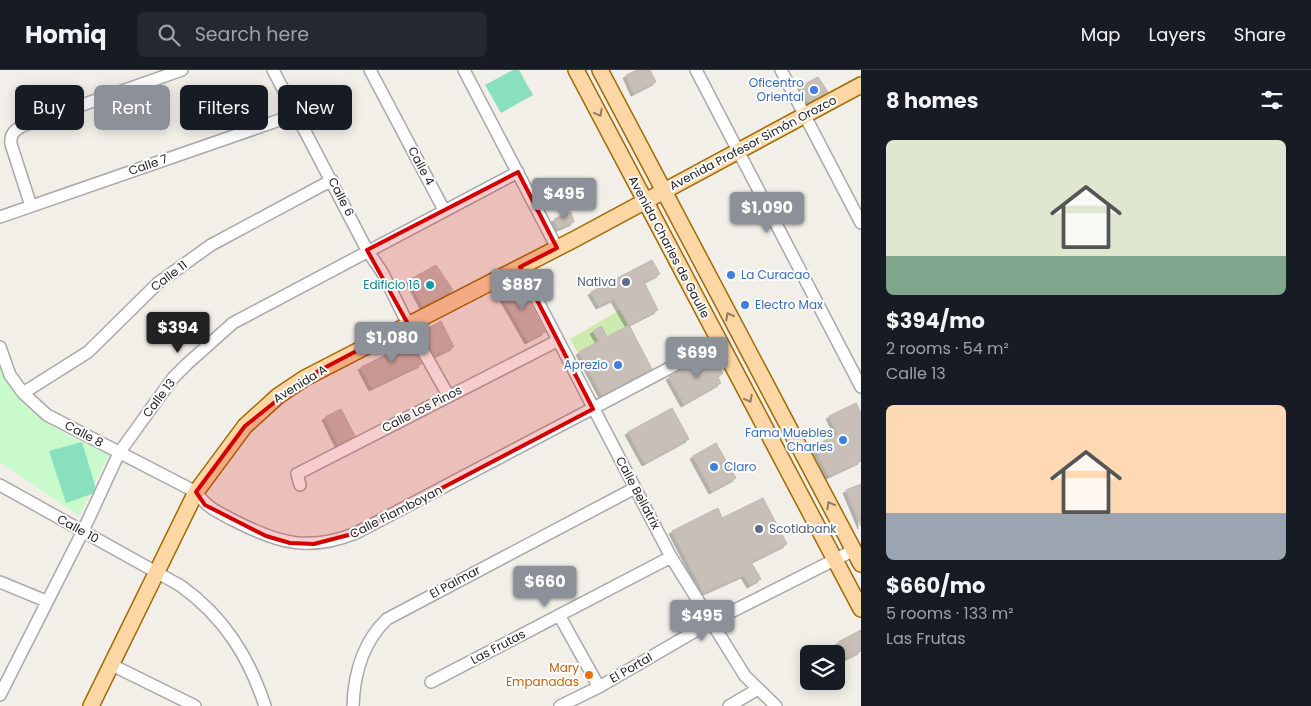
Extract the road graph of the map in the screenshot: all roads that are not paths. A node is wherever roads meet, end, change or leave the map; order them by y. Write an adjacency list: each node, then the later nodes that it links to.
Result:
1 (182, 70): 19 (street)
2 (274, 70): 9 (street, Calle 6)
3 (370, 70): 20 (street, Calle 4)
4 (464, 70): 15 (street)
5 (576, 70): 18 (main road, Avenida Charles de Gaulle, one-way to 18)
6 (600, 70): 17 (main road, Avenida Charles de Gaulle)
7 (696, 70): 14 (street)
8 (781, 70): 11 (street)
9 (282, 85)
10 (861, 85): 11 (main road, Avenida Profesor Simón Orozco)
11 (805, 116): 14 (main road, Avenida Profesor Simón Orozco); 22 (street)
12 (278, 121): 19 (street, Calle 7)
13 (305, 130): 16 (street, Calle 6)
14 (739, 151): 17 (main road, Avenida Profesor Simón Orozco); 30 (street)
15 (518, 172): 20 (street, Calle 13); 23 (street)
16 (332, 180): 24 (street, Calle 6); 31 (street, Calle 11)
17 (664, 192): 18 (main road, Avenida Profesor Simón Orozco); 40 (main road, Avenida Charles de Gaulle, one-way to 17)
18 (645, 201): 23 (main road, Avenida A); 28 (main road, Avenida Charles de Gaulle)
19 (31, 206): 21 (street, Calle 7)
20 (444, 210): 24 (street, Calle 13)
21 (0, 218)
22 (861, 222)
23 (557, 248): 25 (main road, Avenida A)
24 (367, 250): 26 (street, Calle 6); 34 (street, Calle 13)
25 (520, 267): 26 (main road, Avenida A); 27 (street, Calle Bellatrix)
26 (408, 324): 32 (street, Calle 6); 38 (main road, Avenida A)
27 (558, 340): 32 (street, Calle Los Pinos); 33 (street, Calle Bellatrix)
28 (719, 342): 33 (street, Calle Flamboyan); 42 (main road, Avenida Charles de Gaulle, one-way to 42)
29 (0, 347): 31 (street, Calle 8)
30 (861, 387)
31 (22, 394): 34 (street, Calle 8)
32 (448, 395): 36 (street, Calle Los Pinos)
33 (593, 409): 37 (street, Calle Bellatrix); 38 (street, Calle Flamboyan)
34 (119, 453): 38 (street, Calle 8); 39 (street, Calle 13)
35 (0, 485): 39 (street, Calle 10)
36 (300, 485)
37 (635, 488): 41 (street, Calle Bellatrix); 58 (street, El Palmar)
38 (196, 492): 44 (main road, Avenida A)
39 (83, 531): 44 (street, Calle 10); 46 (street, Calle 13)
40 (854, 550): 42 (street, El Portal); 43 (main road, Avenida Charles de Gaulle)
41 (671, 557): 48 (street, Las Frutas); 49 (street, Calle Bellatrix)
42 (835, 560): 47 (main road, Avenida Charles de Gaulle); 49 (street, El Portal)
43 (861, 564)
44 (156, 573): 50 (main road, Avenida A); 57 (street, Calle 10)
45 (0, 582): 46 (street)
46 (46, 601): 54 (street, Calle 13)
47 (861, 609)
48 (559, 615): 51 (street, Las Frutas); 52 (street)
49 (711, 622): 52 (street, El Portal); 53 (street, Calle Bellatrix)
50 (112, 665): 55 (main road, Avenida A); 56 (street)
51 (431, 682)
52 (599, 687): 59 (street, El Portal)
53 (758, 689): 60 (street); 61 (street, Calle Bellatrix)
54 (0, 695)
55 (92, 706)
56 (195, 706)
57 (265, 706)
58 (353, 706)
59 (560, 706)
60 (729, 706)
61 (776, 706)

